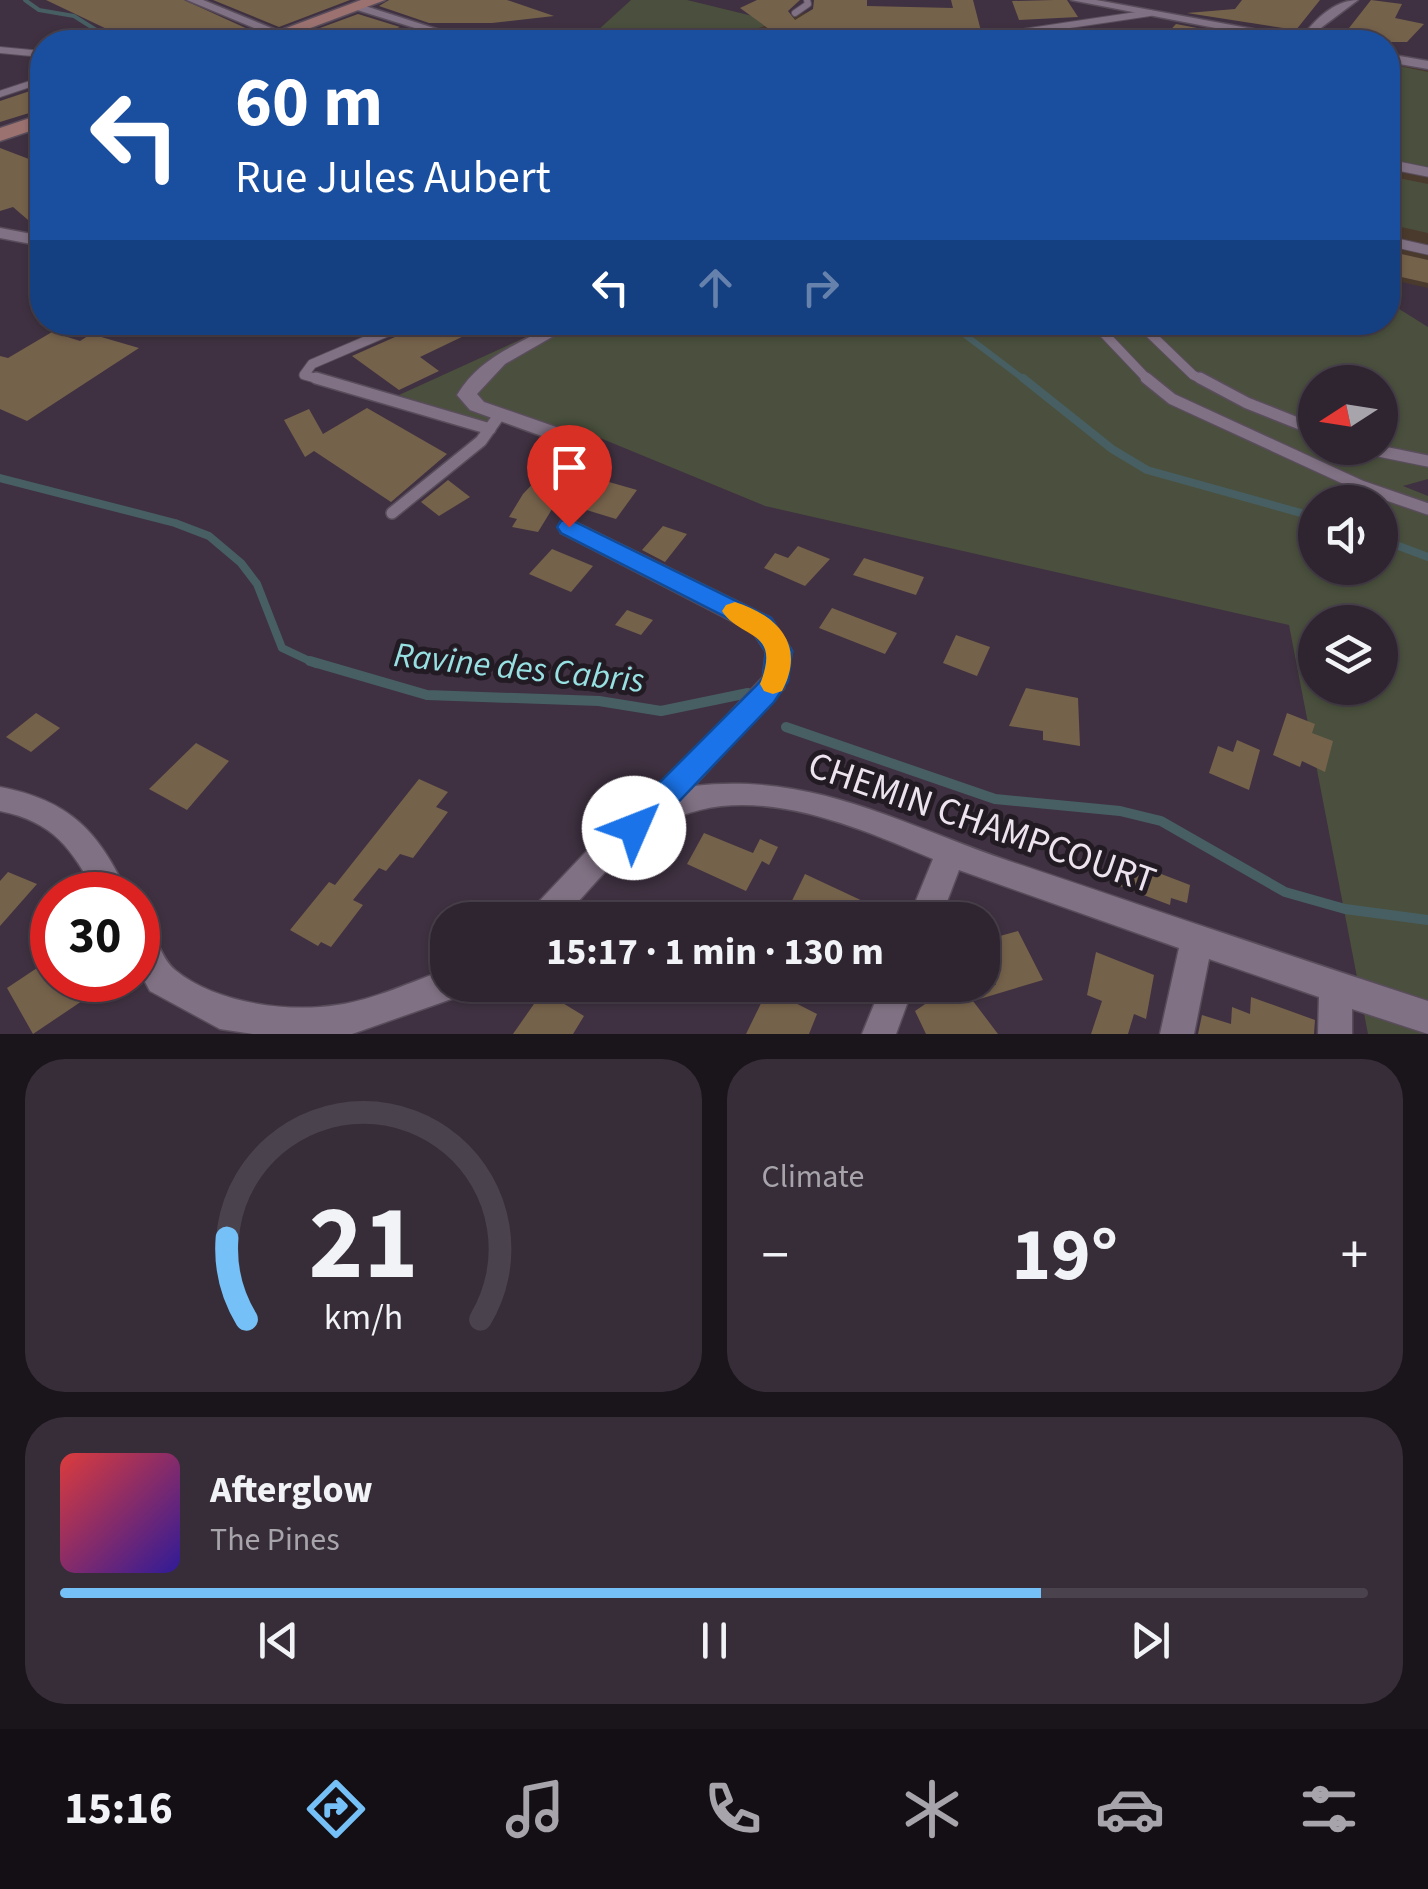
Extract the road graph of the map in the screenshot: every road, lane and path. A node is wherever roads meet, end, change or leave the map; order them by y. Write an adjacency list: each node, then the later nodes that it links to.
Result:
1 (192, 0): 9 (street)
2 (377, 0): 6 (main road)
3 (807, 0): 7 (lane)
4 (1077, 0): 8 (street)
5 (1352, 0): 14 (street)
6 (358, 7): 10 (main road); 11 (street)
7 (795, 13)
8 (1150, 14): 12 (lane); 13 (street)
9 (270, 30)
10 (292, 30)
11 (432, 30)
12 (1039, 30)
13 (1209, 30)
14 (1313, 30)
15 (0, 50): 16 (lane)
16 (30, 53)
17 (1400, 60): 18 (street)
18 (1428, 66)
19 (30, 84): 20 (lane)
20 (0, 94)
21 (30, 124): 22 (main road)
22 (0, 135)
23 (1400, 166): 24 (lane)
24 (1428, 172)
25 (0, 233): 26 (street)
26 (30, 239)
27 (1400, 244): 28 (lane)
28 (1428, 250)
29 (380, 335): 33 (lane)
30 (541, 335): 33 (street)
31 (1106, 335): 38 (lane)
32 (1151, 335): 34 (lane)
33 (495, 422): 35 (street); 39 (lane)
34 (1298, 423)
35 (572, 440)
36 (1398, 455): 37 (lane)
37 (1428, 461)
38 (1428, 509)
39 (392, 512)
40 (569, 527): 42 (street)
41 (0, 799): 44 (street)
42 (652, 812): 43 (street, CHEMIN CHAMPCOURT); 45 (street, CHEMIN CHAMPCOURT)
43 (950, 855): 46 (street); 47 (street, CHEMIN CHAMPCOURT)
44 (100, 872)
45 (559, 902)
46 (931, 902)
47 (1197, 938): 49 (street, CHEMIN CHAMPCOURT); 54 (street)
48 (160, 978): 50 (street)
49 (1336, 988): 52 (street, CHEMIN CHAMPCOURT); 55 (street)
50 (430, 991)
51 (891, 1002): 53 (street)
52 (1428, 1018)
53 (879, 1034)
54 (1178, 1034)
55 (1335, 1034)

